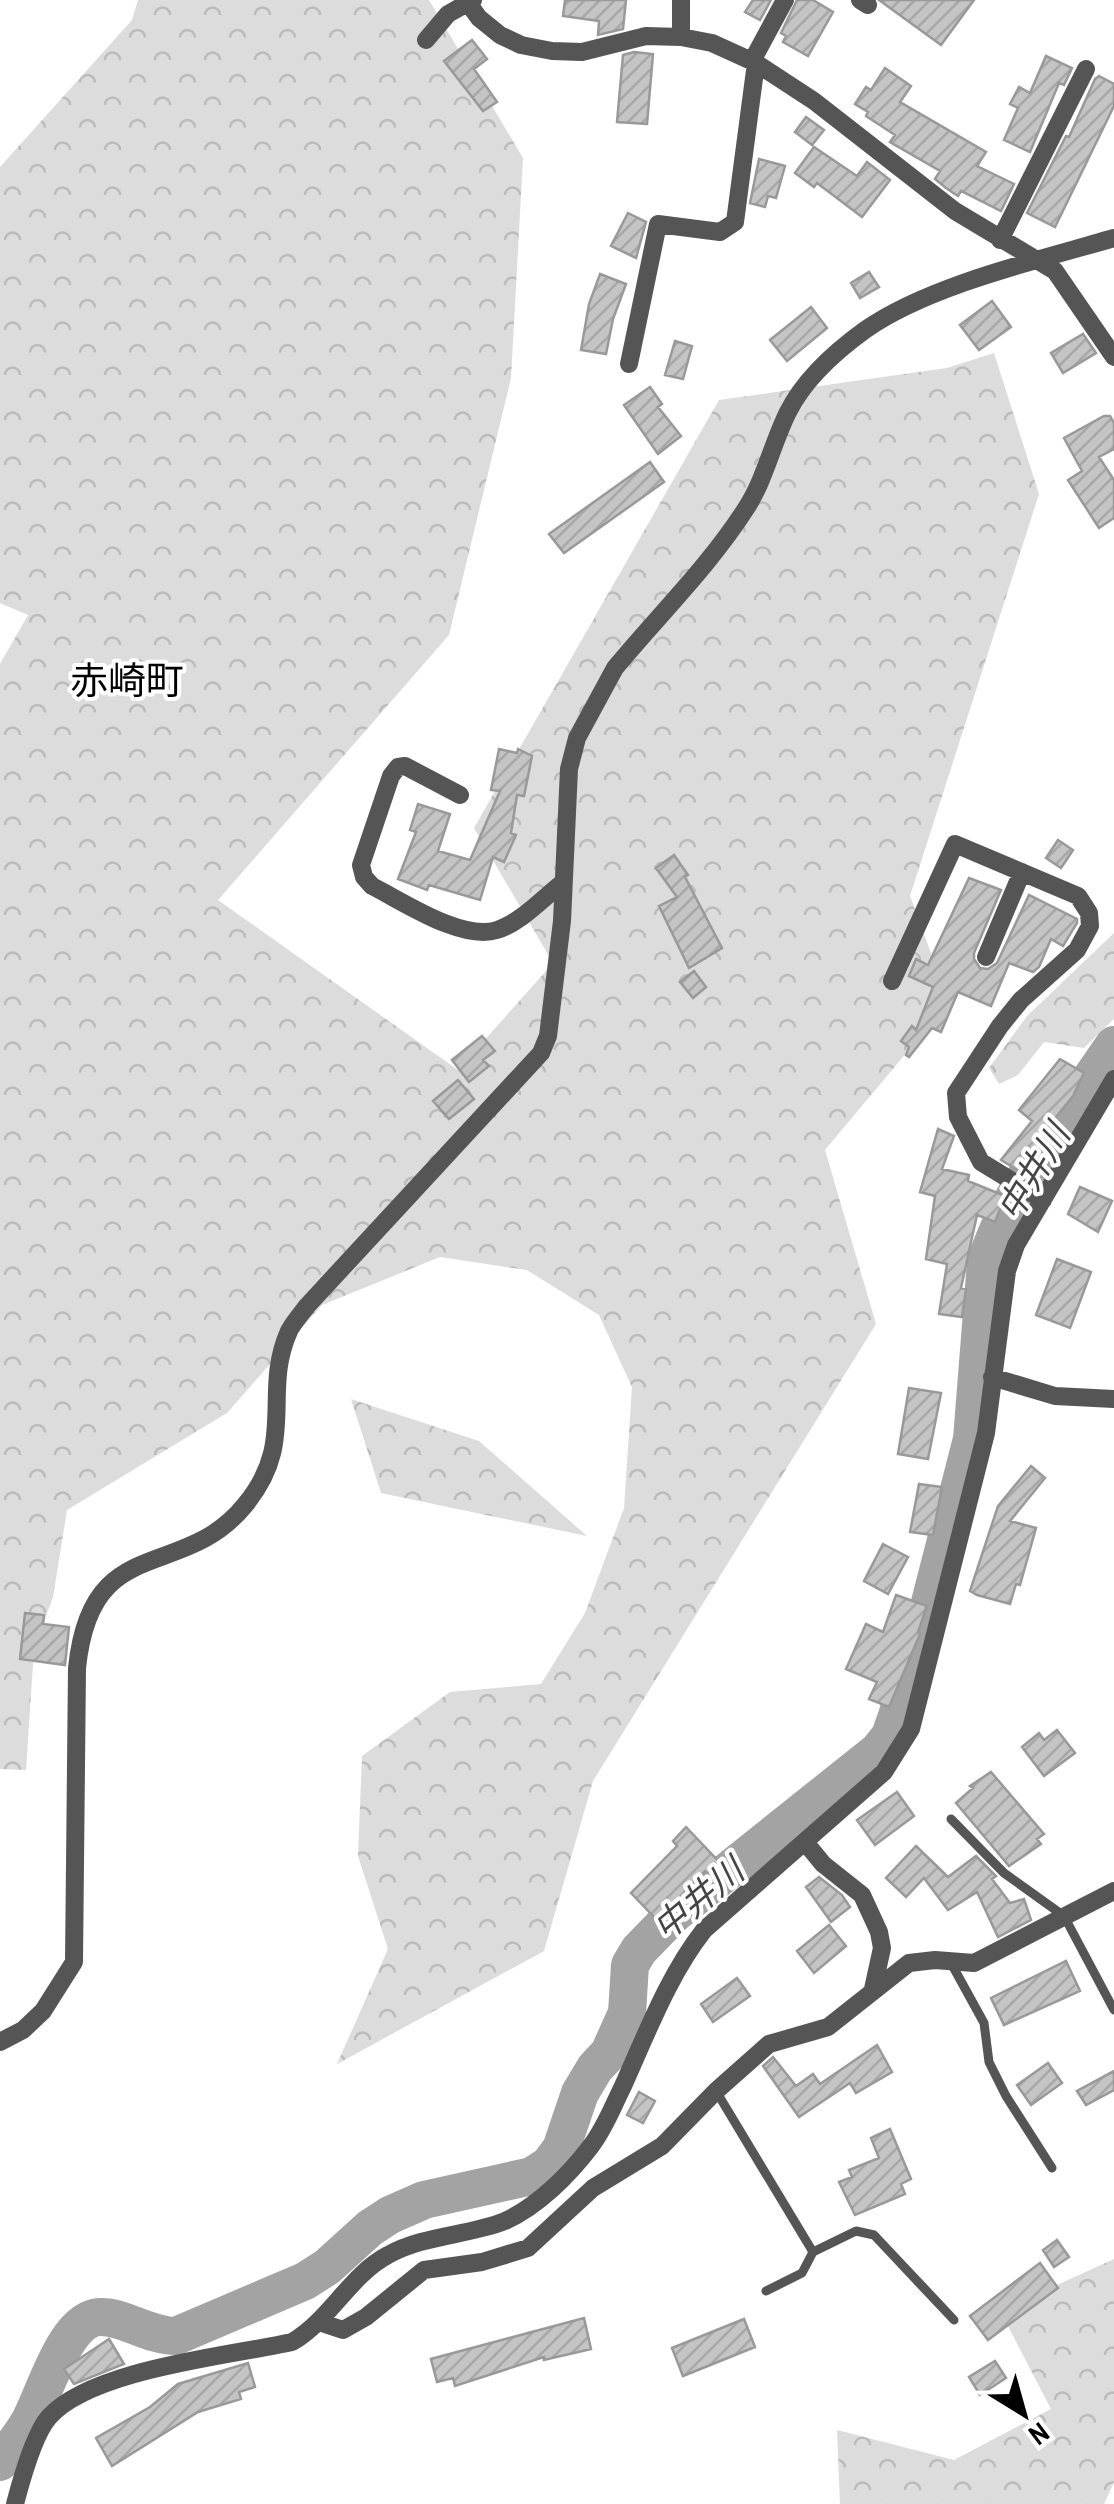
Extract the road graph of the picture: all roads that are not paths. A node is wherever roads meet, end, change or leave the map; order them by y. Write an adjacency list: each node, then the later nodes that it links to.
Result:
1 (681, 0): 4 (street)
2 (785, 0): 6 (street)
3 (468, 1): 4 (street); 5 (street)
4 (681, 37): 6 (street)
5 (426, 40)
6 (754, 62): 9 (street); 12 (street)
7 (1086, 69): 9 (street)
8 (1114, 238): 10 (street)
9 (1000, 240): 10 (street)
10 (1036, 261): 11 (street); 15 (street)
11 (1114, 358)
12 (629, 364)
13 (460, 795): 15 (street)
14 (1022, 872): 16 (street); 17 (street); 19 (street)
15 (561, 884): 29 (street)
16 (986, 957)
17 (892, 981)
18 (1114, 1079): 19 (street)
19 (1039, 1197): 20 (street)
20 (992, 1376): 21 (street); 23 (street)
21 (1114, 1400)
22 (951, 1819): 25 (lane)
23 (805, 1842): 27 (street); 35 (street)
24 (1114, 1891): 25 (street)
25 (1064, 1916): 26 (street); 28 (lane)
26 (949, 1961): 27 (street); 31 (lane)
27 (872, 1990): 30 (street)
28 (1114, 2010)
29 (0, 2042)
30 (716, 2090): 32 (lane); 35 (street)
31 (1052, 2168)
32 (812, 2252): 33 (lane); 34 (lane)
33 (766, 2291)
34 (954, 2320)
35 (319, 2322): 36 (street)
36 (9, 2496)

